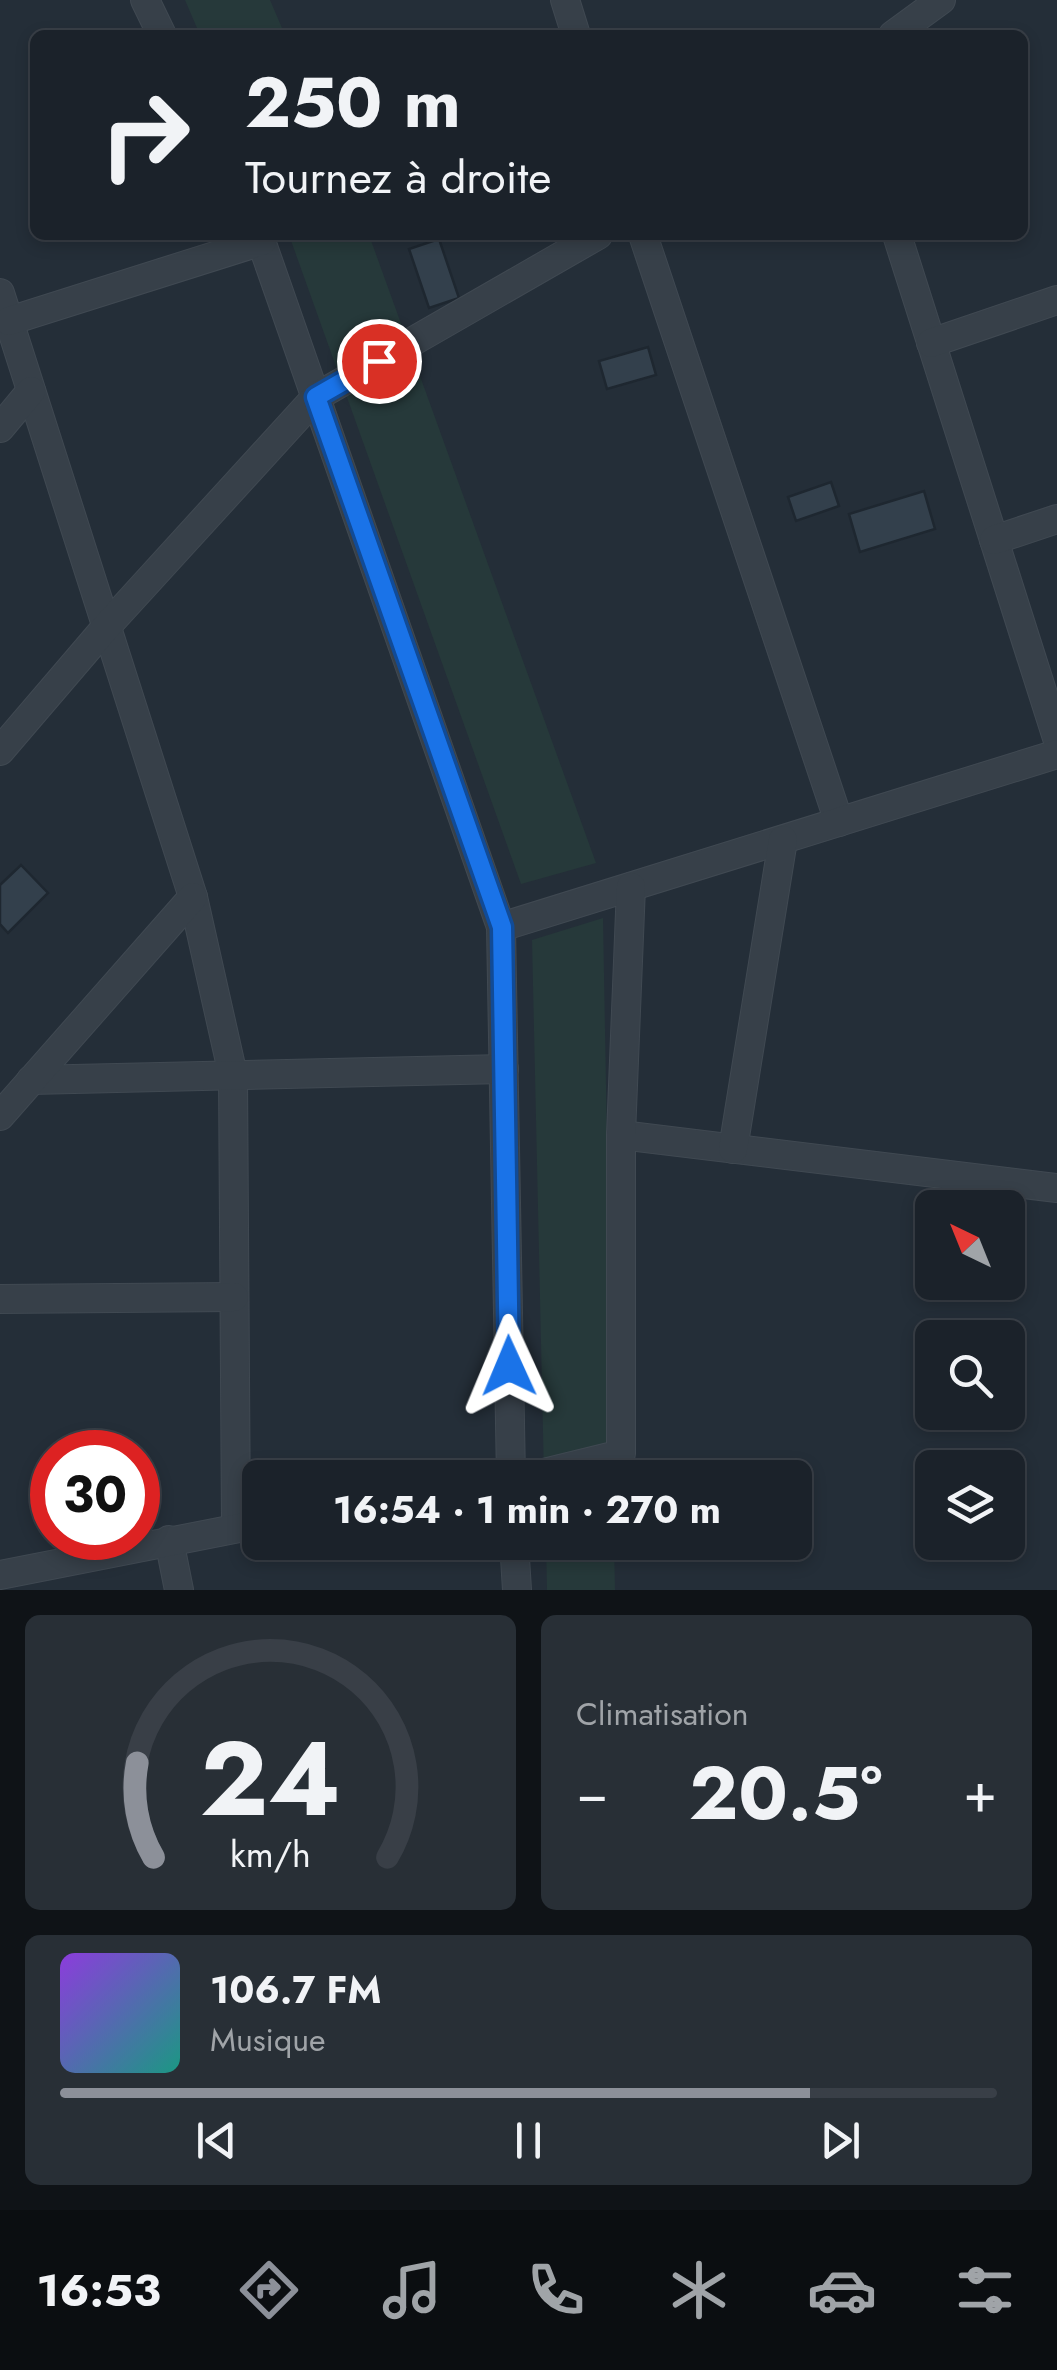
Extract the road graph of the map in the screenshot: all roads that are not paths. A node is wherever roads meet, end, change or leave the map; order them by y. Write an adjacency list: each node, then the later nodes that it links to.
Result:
1 (144, 0): 4 (street)
2 (565, 0): 5 (street)
3 (942, 0): 6 (street)
4 (159, 30)
5 (574, 30)
6 (900, 30)
7 (254, 240): 14 (street)
8 (261, 240): 17 (street)
9 (589, 240): 17 (street)
10 (645, 240): 25 (street)
11 (899, 240): 15 (street)
12 (0, 293): 14 (street)
13 (1057, 300): 15 (street)
14 (9, 321): 16 (street)
15 (931, 343): 20 (street)
16 (32, 391): 18 (street); 21 (street)
17 (316, 397): 21 (street); 29 (street)
18 (0, 428)
19 (1057, 519): 20 (street)
20 (994, 540): 22 (street)
21 (106, 626): 23 (street); 28 (street)
22 (1057, 738)
23 (0, 751)
24 (1057, 754): 25 (street)
25 (839, 822): 26 (street)
26 (783, 840): 27 (street); 35 (street)
27 (632, 887): 29 (street); 34 (street)
28 (193, 897): 31 (street); 32 (street)
29 (502, 927): 30 (street)
30 (504, 1068): 31 (street); 40 (street)
31 (233, 1075): 32 (street); 37 (street)
32 (31, 1080): 33 (street)
33 (0, 1116)
34 (621, 1135): 35 (street); 41 (street)
35 (733, 1149): 36 (street)
36 (1057, 1188)
37 (234, 1297): 38 (street); 39 (street)
38 (0, 1299)
39 (244, 1460)
40 (510, 1460)
41 (596, 1460)
42 (242, 1527): 43 (street)
43 (169, 1540): 45 (street); 46 (street)
44 (515, 1560): 47 (street)
45 (0, 1575)
46 (180, 1590)
47 (517, 1590)

